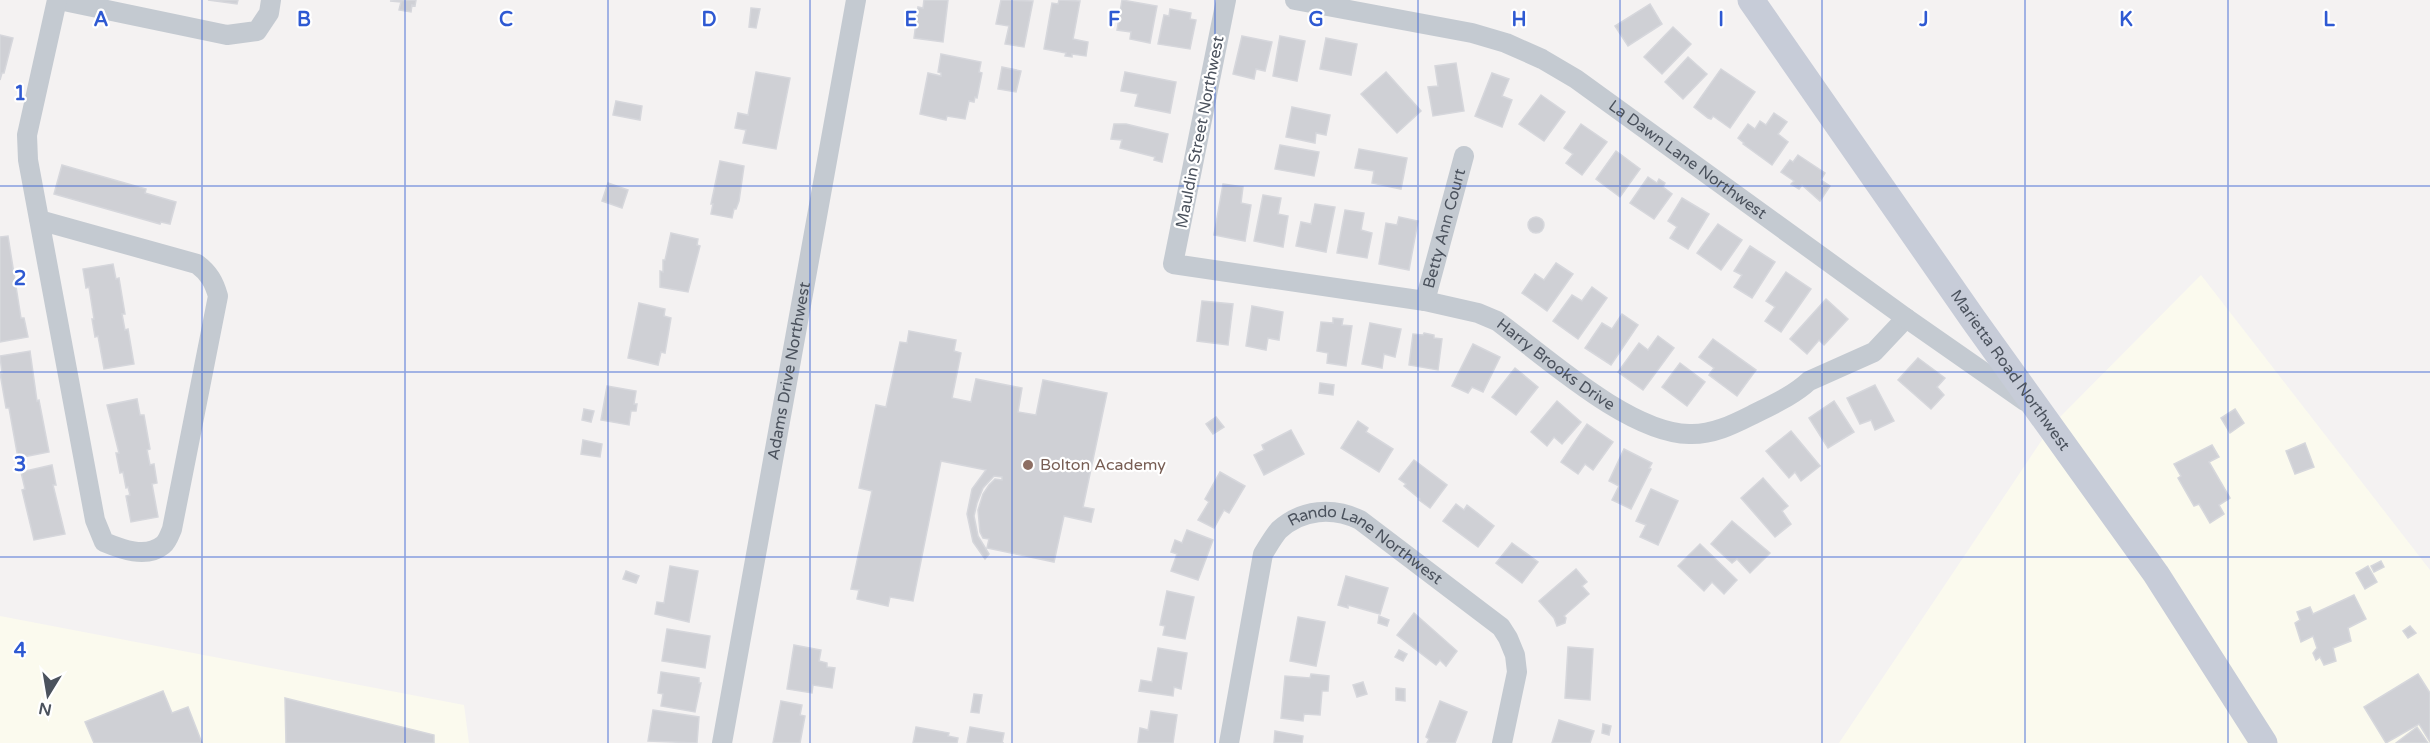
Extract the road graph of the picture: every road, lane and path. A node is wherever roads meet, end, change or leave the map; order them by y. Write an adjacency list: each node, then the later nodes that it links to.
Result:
1 (58, 0): 2 (street); 8 (street)
2 (271, 0)
3 (856, 0): 13 (street, Adams Drive Northwest)
4 (1226, 0): 9 (street, Mauldin Street Northwest)
5 (1295, 0): 11 (street, La Dawn Lane Northwest)
6 (1751, 0): 12 (main road, Marietta Road Northwest)
7 (1464, 156): 10 (street, Betty Ann Court)
8 (39, 220): 8 (street)
9 (1173, 264): 10 (street, Harry Brooks Drive)
10 (1425, 301): 11 (street, Harry Brooks Drive)
11 (1906, 318): 12 (street, La Dawn Lane Northwest)
12 (2040, 411): 16 (main road, Marietta Road Northwest)
13 (722, 743)
14 (1229, 743): 15 (street, Rando Lane Northwest)
15 (1502, 743)
16 (2264, 743)

